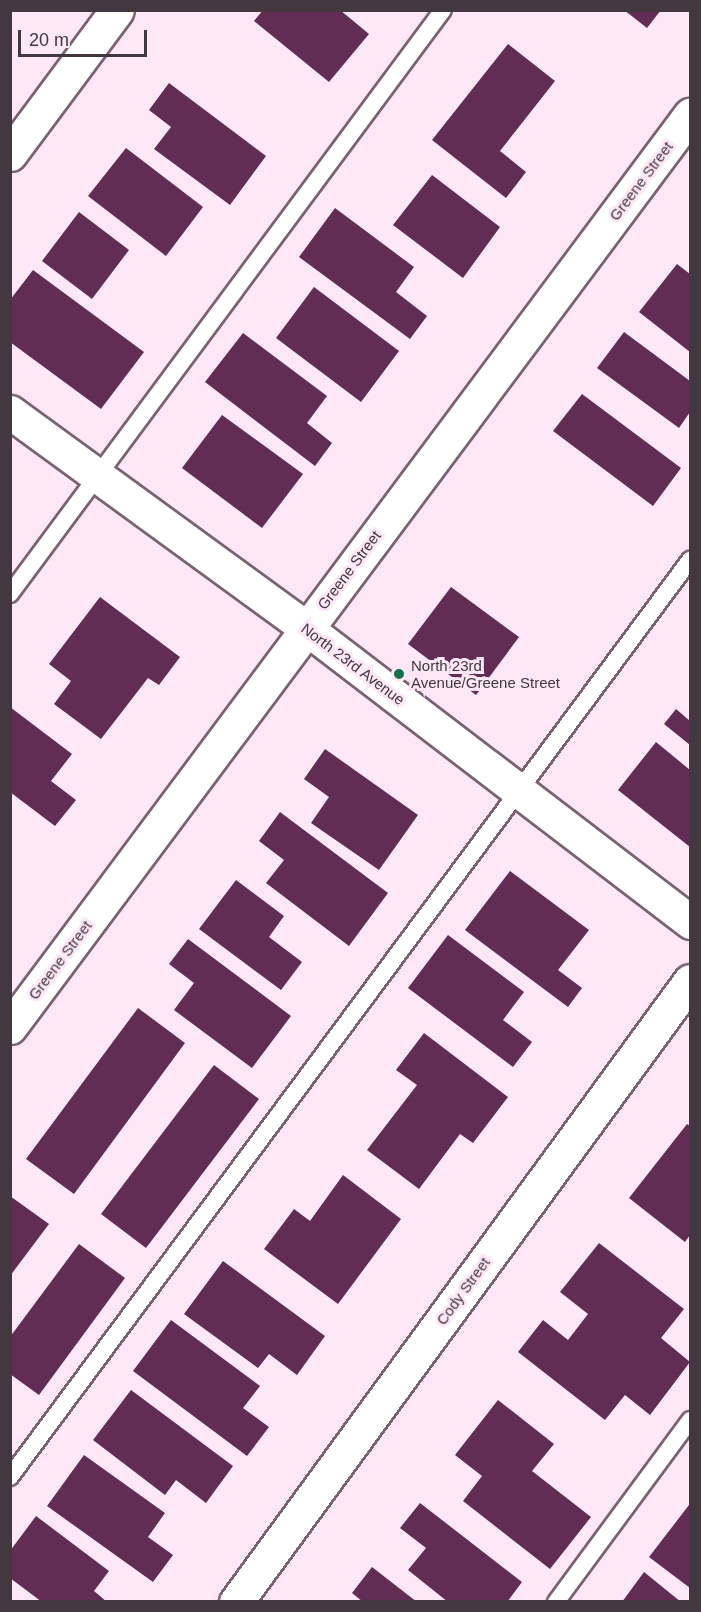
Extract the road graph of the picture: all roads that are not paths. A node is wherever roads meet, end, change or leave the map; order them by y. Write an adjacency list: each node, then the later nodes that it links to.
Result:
1 (117, 10): 4 (street)
2 (443, 10): 6 (lane)
3 (690, 116): 9 (street, Greene Street)
4 (10, 154)
5 (10, 412): 6 (street, North 23rd Avenue)
6 (98, 476): 8 (lane); 9 (street, North 23rd Avenue)
7 (690, 560): 10 (lane)
8 (10, 594)
9 (306, 628): 10 (street, North 23rd Avenue); 13 (street, Greene Street)
10 (519, 791): 11 (street, North 23rd Avenue); 15 (lane)
11 (690, 922)
12 (690, 981): 16 (street, Cody Street)
13 (10, 1027)
14 (690, 1420): 17 (lane)
15 (10, 1477)
16 (236, 1602)
17 (556, 1602)

